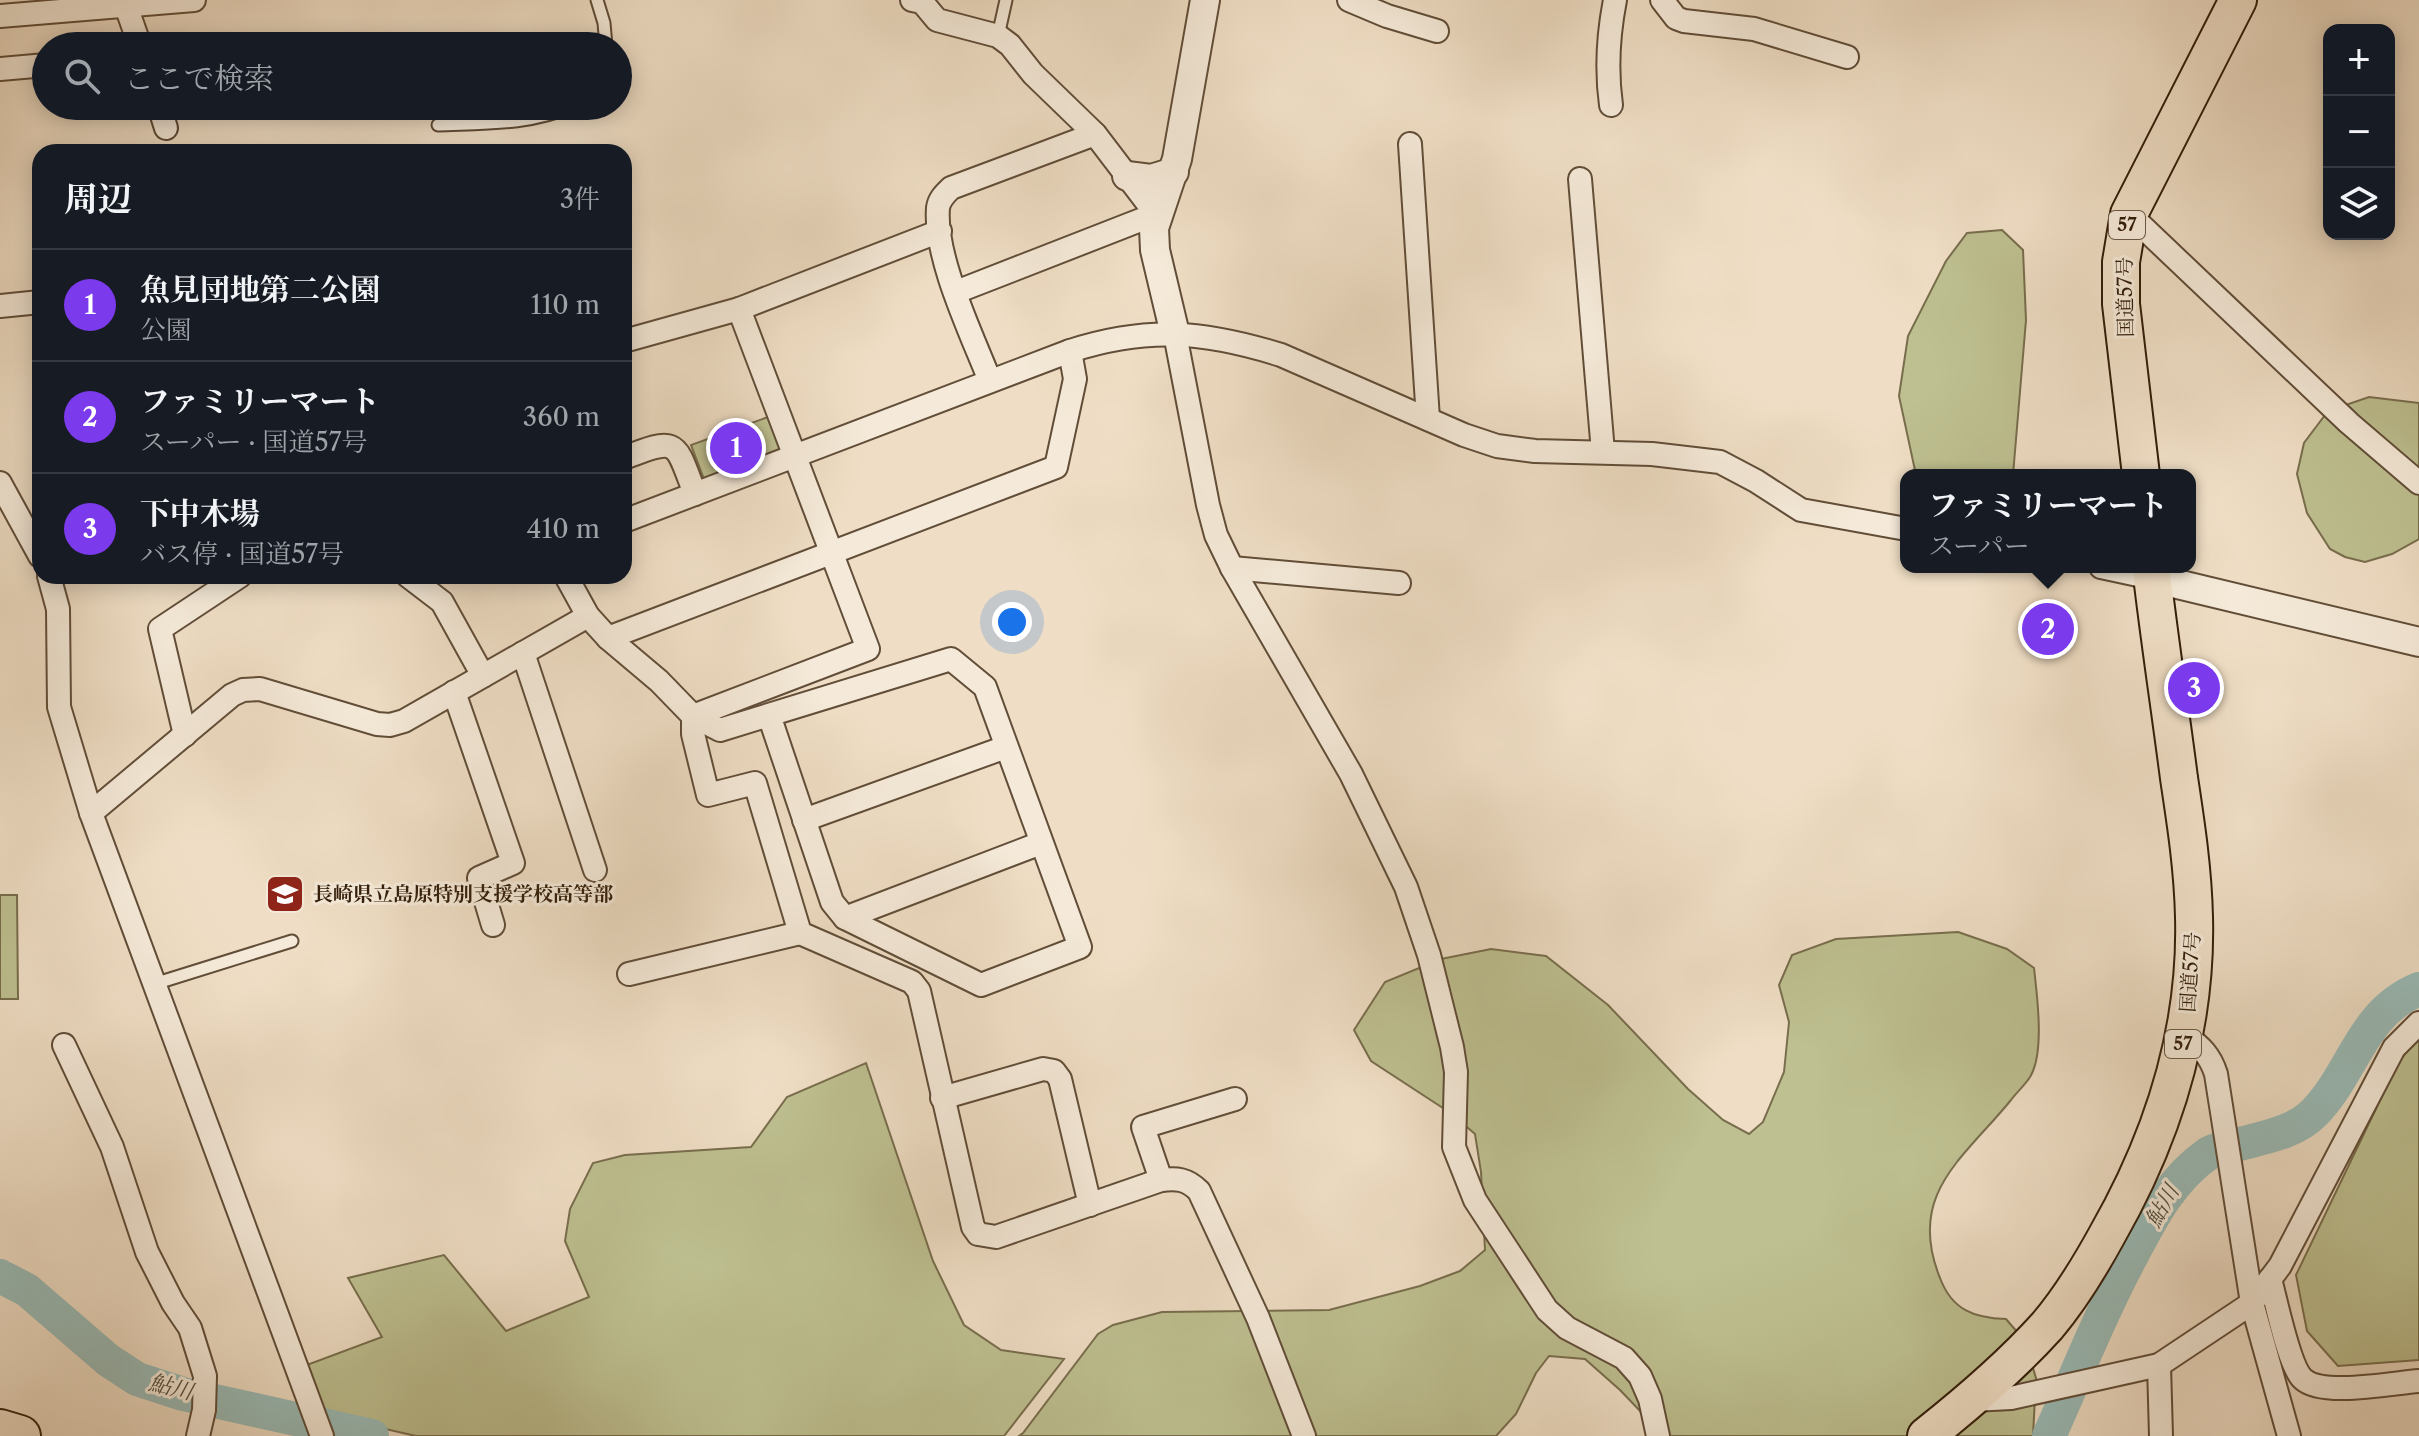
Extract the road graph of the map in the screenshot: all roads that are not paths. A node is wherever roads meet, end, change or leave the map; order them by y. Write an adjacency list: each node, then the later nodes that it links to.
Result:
1 (194, 0): 10 (street)
2 (597, 0): 15 (lane)
3 (1006, 0): 16 (lane)
4 (1205, 0): 27 (street)
5 (1349, 0): 13 (street)
6 (1615, 0): 20 (street)
7 (1662, 0): 17 (street)
8 (2238, 0): 31 (highway, 国道57号 / 57)
9 (919, 1): 16 (street)
10 (126, 6): 11 (street); 14 (street)
11 (36, 7): 12 (street)
12 (0, 16)
13 (1437, 31)
14 (135, 32)
15 (605, 32)
16 (998, 36): 25 (street)
17 (1847, 57)
18 (32, 66): 19 (street)
19 (0, 69)
20 (1611, 105)
21 (163, 120): 24 (street)
22 (530, 120): 23 (lane)
23 (438, 125)
24 (166, 128)
25 (1095, 134): 28 (street); 32 (street)
26 (1410, 144): 41 (street)
27 (1174, 172): 28 (street); 30 (street)
28 (1127, 176): 30 (street)
29 (1580, 179): 42 (street)
30 (1156, 214): 33 (street); 37 (street)
31 (2129, 214): 45 (highway, 国道57号 / 57); 47 (street)
32 (940, 231): 33 (street); 36 (street)
33 (956, 292): 40 (street)
34 (32, 303): 35 (street)
35 (0, 306)
36 (739, 309): 38 (street); 44 (street)
37 (1175, 334): 39 (street); 41 (street); 53 (street)
38 (632, 339)
39 (1070, 351): 40 (street); 52 (street)
40 (990, 381): 44 (street)
41 (1428, 419): 42 (street)
42 (1603, 452): 50 (street)
43 (632, 455): 48 (street)
44 (795, 455): 48 (street); 52 (street)
45 (2140, 469)
46 (0, 483): 51 (street)
47 (2419, 483)
48 (695, 494): 49 (street)
49 (632, 518)
50 (1900, 528)
51 (32, 541)
52 (832, 553): 62 (street); 68 (street)
53 (1232, 568): 56 (street); 98 (street)
54 (2152, 573): 82 (highway, 国道57号 / 57)
55 (2156, 573): 63 (street)
56 (1399, 583)
57 (51, 584): 71 (street)
58 (228, 584): 69 (street)
59 (418, 584): 65 (street)
60 (570, 584): 61 (street)
61 (588, 616): 62 (street); 64 (street)
62 (608, 638): 68 (street)
63 (2419, 642)
64 (523, 653): 65 (street); 74 (street)
65 (483, 676): 66 (street)
66 (454, 692): 69 (street); 76 (street)
67 (769, 715): 68 (street); 70 (street); 72 (street)
68 (693, 716): 77 (street)
69 (185, 735): 71 (street)
70 (1006, 747): 72 (street); 73 (street)
71 (91, 813): 80 (street)
72 (804, 820): 75 (street)
73 (1041, 843): 75 (street); 75 (street)
74 (595, 870)
75 (845, 918)
76 (493, 925)
77 (800, 933): 79 (street); 84 (street)
78 (292, 941): 80 (lane)
79 (629, 974)
80 (153, 984): 96 (street)
81 (2419, 1023): 88 (street)
82 (2185, 1035): 89 (street); 92 (highway, 国道57号 / 57)
83 (64, 1045): 95 (street)
84 (942, 1098): 87 (street); 87 (street)
85 (1235, 1099): 86 (street)
86 (1161, 1180): 87 (street); 97 (street)
87 (1090, 1205)
88 (2270, 1279): 89 (street); 91 (street)
89 (2252, 1303): 90 (street); 101 (street)
90 (2159, 1365): 92 (street); 100 (street)
91 (2419, 1381)
92 (1973, 1400): 99 (highway, 国道57号 / 57)
93 (0, 1430): 94 (highway)
94 (20, 1436)
95 (198, 1436)
96 (322, 1436)
97 (1304, 1436)
98 (1658, 1436)
99 (1926, 1436)
100 (2161, 1436)
101 (2289, 1436)

